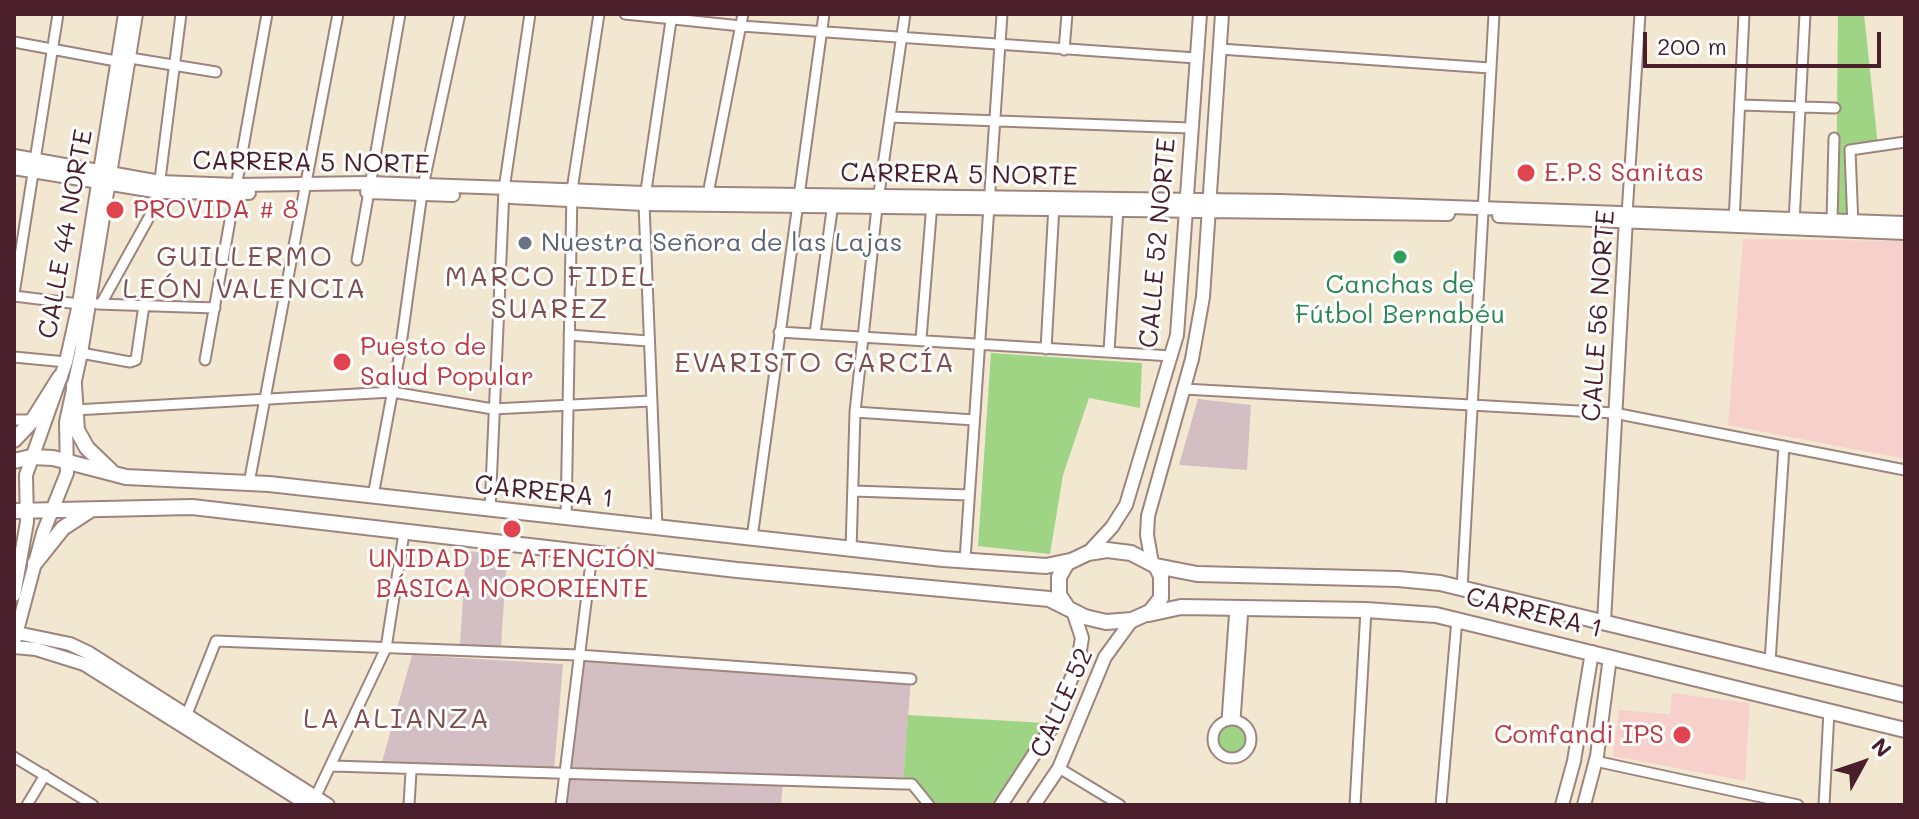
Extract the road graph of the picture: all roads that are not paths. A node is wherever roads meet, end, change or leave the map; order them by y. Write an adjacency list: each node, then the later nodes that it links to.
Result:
1 (58, 14): 29 (street)
2 (125, 14): 34 (street, CALLE 44 NORTE)
3 (136, 14): 32 (street, CALLE 44 NORTE)
4 (181, 14): 35 (street)
5 (267, 14): 53 (street)
6 (338, 14): 54 (street)
7 (400, 14): 52 (street)
8 (460, 14): 55 (street)
9 (530, 14): 56 (street)
10 (599, 14): 57 (street)
11 (625, 14): 23 (street)
12 (743, 14): 24 (street)
13 (824, 14): 25 (street)
14 (905, 14): 26 (street)
15 (1002, 14): 28 (street)
16 (1067, 14): 31 (street)
17 (1200, 14): 33 (street, CALLE 52 NORTE)
18 (1222, 14): 30 (street, CALLE 52 NORTE)
19 (1494, 14): 36 (street)
20 (1640, 14): 69 (street, CALLE 56 NORTE)
21 (1744, 14): 38 (street)
22 (1805, 14): 39 (street)
23 (672, 16): 24 (street); 58 (street)
24 (741, 26): 25 (street); 59 (street)
25 (822, 30): 26 (street); 60 (street)
26 (901, 38): 28 (street); 41 (street)
27 (14, 42): 29 (street)
28 (1000, 45): 31 (street); 42 (street)
29 (52, 49): 34 (street); 48 (street)
30 (1220, 49): 36 (street); 45 (street, CALLE 52 NORTE)
31 (1064, 50): 33 (street)
32 (130, 58): 35 (street); 50 (street, CALLE 44 NORTE)
33 (1196, 58): 43 (street, CALLE 52 NORTE)
34 (116, 61): 50 (street, CALLE 44 NORTE)
35 (174, 65): 37 (street); 51 (street)
36 (1490, 68): 68 (street)
37 (216, 72)
38 (1740, 105): 39 (street); 71 (street)
39 (1800, 108): 40 (street); 73 (street)
40 (1835, 108)
41 (890, 117): 42 (street); 62 (street)
42 (995, 120): 43 (street); 64 (street)
43 (1189, 134): 45 (street); 66 (street, CALLE 52 NORTE)
44 (1834, 138): 70 (street)
45 (1212, 142): 66 (street, CALLE 52 NORTE)
46 (1905, 142): 74 (street)
47 (14, 156): 48 (street, CARRERA 5 NORTE)
48 (34, 165): 49 (street, CARRERA 5 NORTE); 50 (street, CARRERA 5 NORTE); 78 (street)
49 (14, 168)
50 (105, 179): 51 (street, CARRERA 5 NORTE); 80 (street, CALLE 44 NORTE)
51 (160, 187): 53 (street, CARRERA 5 NORTE); 80 (street)
52 (369, 188): 54 (street, CARRERA 5 NORTE); 55 (street, CARRERA 5 NORTE); 76 (street)
53 (236, 189): 54 (street, CARRERA 5 NORTE); 82 (street)
54 (304, 190): 101 (street)
55 (423, 191): 56 (street, CARRERA 5 NORTE); 100 (street)
56 (504, 193): 57 (street, CARRERA 5 NORTE); 105 (street)
57 (572, 195): 58 (street, CARRERA 5 NORTE); 85 (street)
58 (644, 198): 59 (street, CARRERA 5 NORTE); 88 (street)
59 (707, 199): 60 (street, CARRERA 5 NORTE)
60 (797, 200): 61 (street, CARRERA 5 NORTE); 83 (street)
61 (833, 201): 62 (street, CARRERA 5 NORTE); 84 (street)
62 (877, 202): 63 (street, CARRERA 5 NORTE); 86 (street)
63 (932, 202): 64 (street, CARRERA 5 NORTE); 87 (street)
64 (990, 202): 65 (street, CARRERA 5 NORTE); 89 (street)
65 (1054, 202): 66 (street, CARRERA 5 NORTE); 67 (street, CARRERA 5 NORTE); 90 (street)
66 (1198, 205): 67 (street, CARRERA 5 NORTE); 68 (street, CARRERA 5 NORTE); 77 (street, CALLE 52 NORTE); 79 (street, CALLE 52 NORTE)
67 (1118, 208): 91 (street)
68 (1483, 211): 69 (street, CARRERA 5 NORTE); 103 (street)
69 (1626, 219): 71 (street, CARRERA 5 NORTE); 108 (street, CALLE 56 NORTE)
70 (1832, 221): 73 (street, CARRERA 5 NORTE); 74 (street, CARRERA 5 NORTE)
71 (1734, 222): 73 (street, CARRERA 5 NORTE)
72 (1905, 223): 74 (street, CARRERA 5 NORTE)
73 (1794, 224): 74 (street, CARRERA 5 NORTE)
74 (1853, 226): 75 (street, CARRERA 5 NORTE)
75 (1905, 233)
76 (357, 260)
77 (1181, 291): 79 (street); 93 (street, CALLE 52 NORTE)
78 (14, 295): 80 (street)
79 (1203, 297): 99 (street, CALLE 52 NORTE)
80 (90, 303): 81 (street); 92 (street, CALLE 44 NORTE); 96 (street, CALLE 44 NORTE)
81 (144, 305): 82 (street); 92 (street)
82 (215, 308): 95 (street)
83 (779, 332): 84 (street); 130 (street)
84 (815, 333): 86 (street)
85 (569, 335): 88 (street); 104 (street)
86 (863, 336): 87 (street); 107 (street)
87 (921, 339): 89 (street)
88 (648, 341): 102 (street)
89 (978, 344): 90 (street); 111 (street)
90 (1046, 349): 91 (street)
91 (1109, 351): 93 (street)
92 (81, 353): 98 (street, CALLE 44 NORTE)
93 (1172, 356): 132 (street, CALLE 52 NORTE)
94 (14, 357): 96 (street)
95 (205, 360)
96 (66, 362): 97 (street, CALLE 44 NORTE)
97 (60, 377): 110 (main road); 114 (street, CALLE 44 NORTE)
98 (74, 385): 106 (main road); 116 (street, CALLE 44 NORTE)
99 (1184, 389): 103 (street); 137 (street, CALLE 52 NORTE)
100 (392, 392): 101 (street); 105 (street); 122 (street)
101 (265, 397): 106 (street); 119 (street)
102 (650, 401): 104 (street); 128 (street)
103 (1472, 403): 108 (street); 138 (street)
104 (566, 408): 105 (street); 127 (street)
105 (493, 409): 125 (street)
106 (75, 410): 118 (main road)
107 (855, 412): 111 (street); 120 (street)
108 (1614, 413): 113 (street); 145 (street, CALLE 56 NORTE)
109 (14, 420): 110 (street)
110 (33, 420): 112 (main road)
111 (974, 420): 121 (street)
112 (14, 440)
113 (1784, 446): 117 (street); 151 (street)
114 (31, 457): 115 (main road, CARRERA 1); 116 (main road, CARRERA 1); 123 (street, CALLE 44 NORTE)
115 (14, 461)
116 (68, 461): 118 (main road, CARRERA 1); 126 (street, CALLE 44 NORTE)
117 (1905, 470)
118 (126, 477): 119 (main road, CARRERA 1)
119 (249, 483): 122 (main road, CARRERA 1)
120 (854, 491): 121 (street); 131 (street)
121 (969, 495): 134 (street)
122 (373, 496): 125 (main road, CARRERA 1)
123 (20, 510): 126 (main road); 139 (street, CALLE 44 NORTE)
124 (92, 510): 126 (main road); 129 (main road); 136 (main road)
125 (490, 510): 127 (main road, CARRERA 1)
126 (52, 511): 136 (street, CALLE 44 NORTE)
127 (566, 519): 128 (main road, CARRERA 1)
128 (657, 528): 130 (main road, CARRERA 1)
129 (404, 533): 133 (main road); 147 (street)
130 (752, 538): 131 (main road, CARRERA 1)
131 (851, 550): 134 (main road, CARRERA 1)
132 (1088, 553): 135 (main road); 137 (main road)
133 (592, 554): 141 (main road); 149 (street)
134 (965, 560): 135 (main road, CARRERA 1)
135 (1071, 561): 141 (main road)
136 (35, 563): 146 (street, CALLE 44 NORTE)
137 (1154, 565): 138 (main road, CARRERA 1); 143 (main road)
138 (1462, 589): 145 (main road, CARRERA 1)
139 (14, 595)
140 (1239, 607): 142 (main road, CARRERA 1); 143 (main road, CARRERA 1); 158 (street)
141 (1070, 609): 143 (main road); 175 (street, CALLE 52)
142 (1366, 610): 144 (main road, CARRERA 1); 179 (street)
143 (1139, 618): 163 (street, CALLE 52)
144 (1457, 619): 148 (main road, CARRERA 1); 180 (street)
145 (1604, 622): 151 (main road, CARRERA 1)
146 (15, 641): 157 (street)
147 (386, 648): 149 (street); 157 (street); 162 (street)
148 (1592, 652): 150 (main road, CARRERA 1); 153 (street)
149 (578, 655): 152 (street); 166 (street)
150 (1610, 657): 154 (street); 156 (main road, CARRERA 1)
151 (1770, 662): 155 (main road, CARRERA 1)
152 (911, 679)
153 (1587, 690): 154 (street); 181 (street)
154 (1604, 694): 161 (street)
155 (1905, 695)
156 (1829, 711): 159 (main road, CARRERA 1); 184 (street)
157 (185, 720): 168 (street)
158 (1231, 720): 158 (street)
159 (1905, 730)
160 (14, 757): 165 (street)
161 (1595, 761): 182 (street); 183 (street)
162 (333, 766): 164 (street); 168 (street)
163 (1059, 768): 167 (street); 176 (street, CALLE 52)
164 (411, 771): 166 (street); 172 (street)
165 (45, 775): 169 (street); 170 (street)
166 (565, 775): 173 (street); 174 (street)
167 (1101, 793): 177 (street); 178 (street)
168 (312, 802): 171 (street)
169 (27, 805)
170 (93, 805)
171 (328, 805)
172 (409, 805)
173 (561, 805)
174 (929, 805)
175 (1001, 805)
176 (1034, 805)
177 (1094, 805)
178 (1120, 805)
179 (1355, 805)
180 (1441, 805)
181 (1562, 805)
182 (1584, 805)
183 (1798, 805)
184 (1824, 805)

